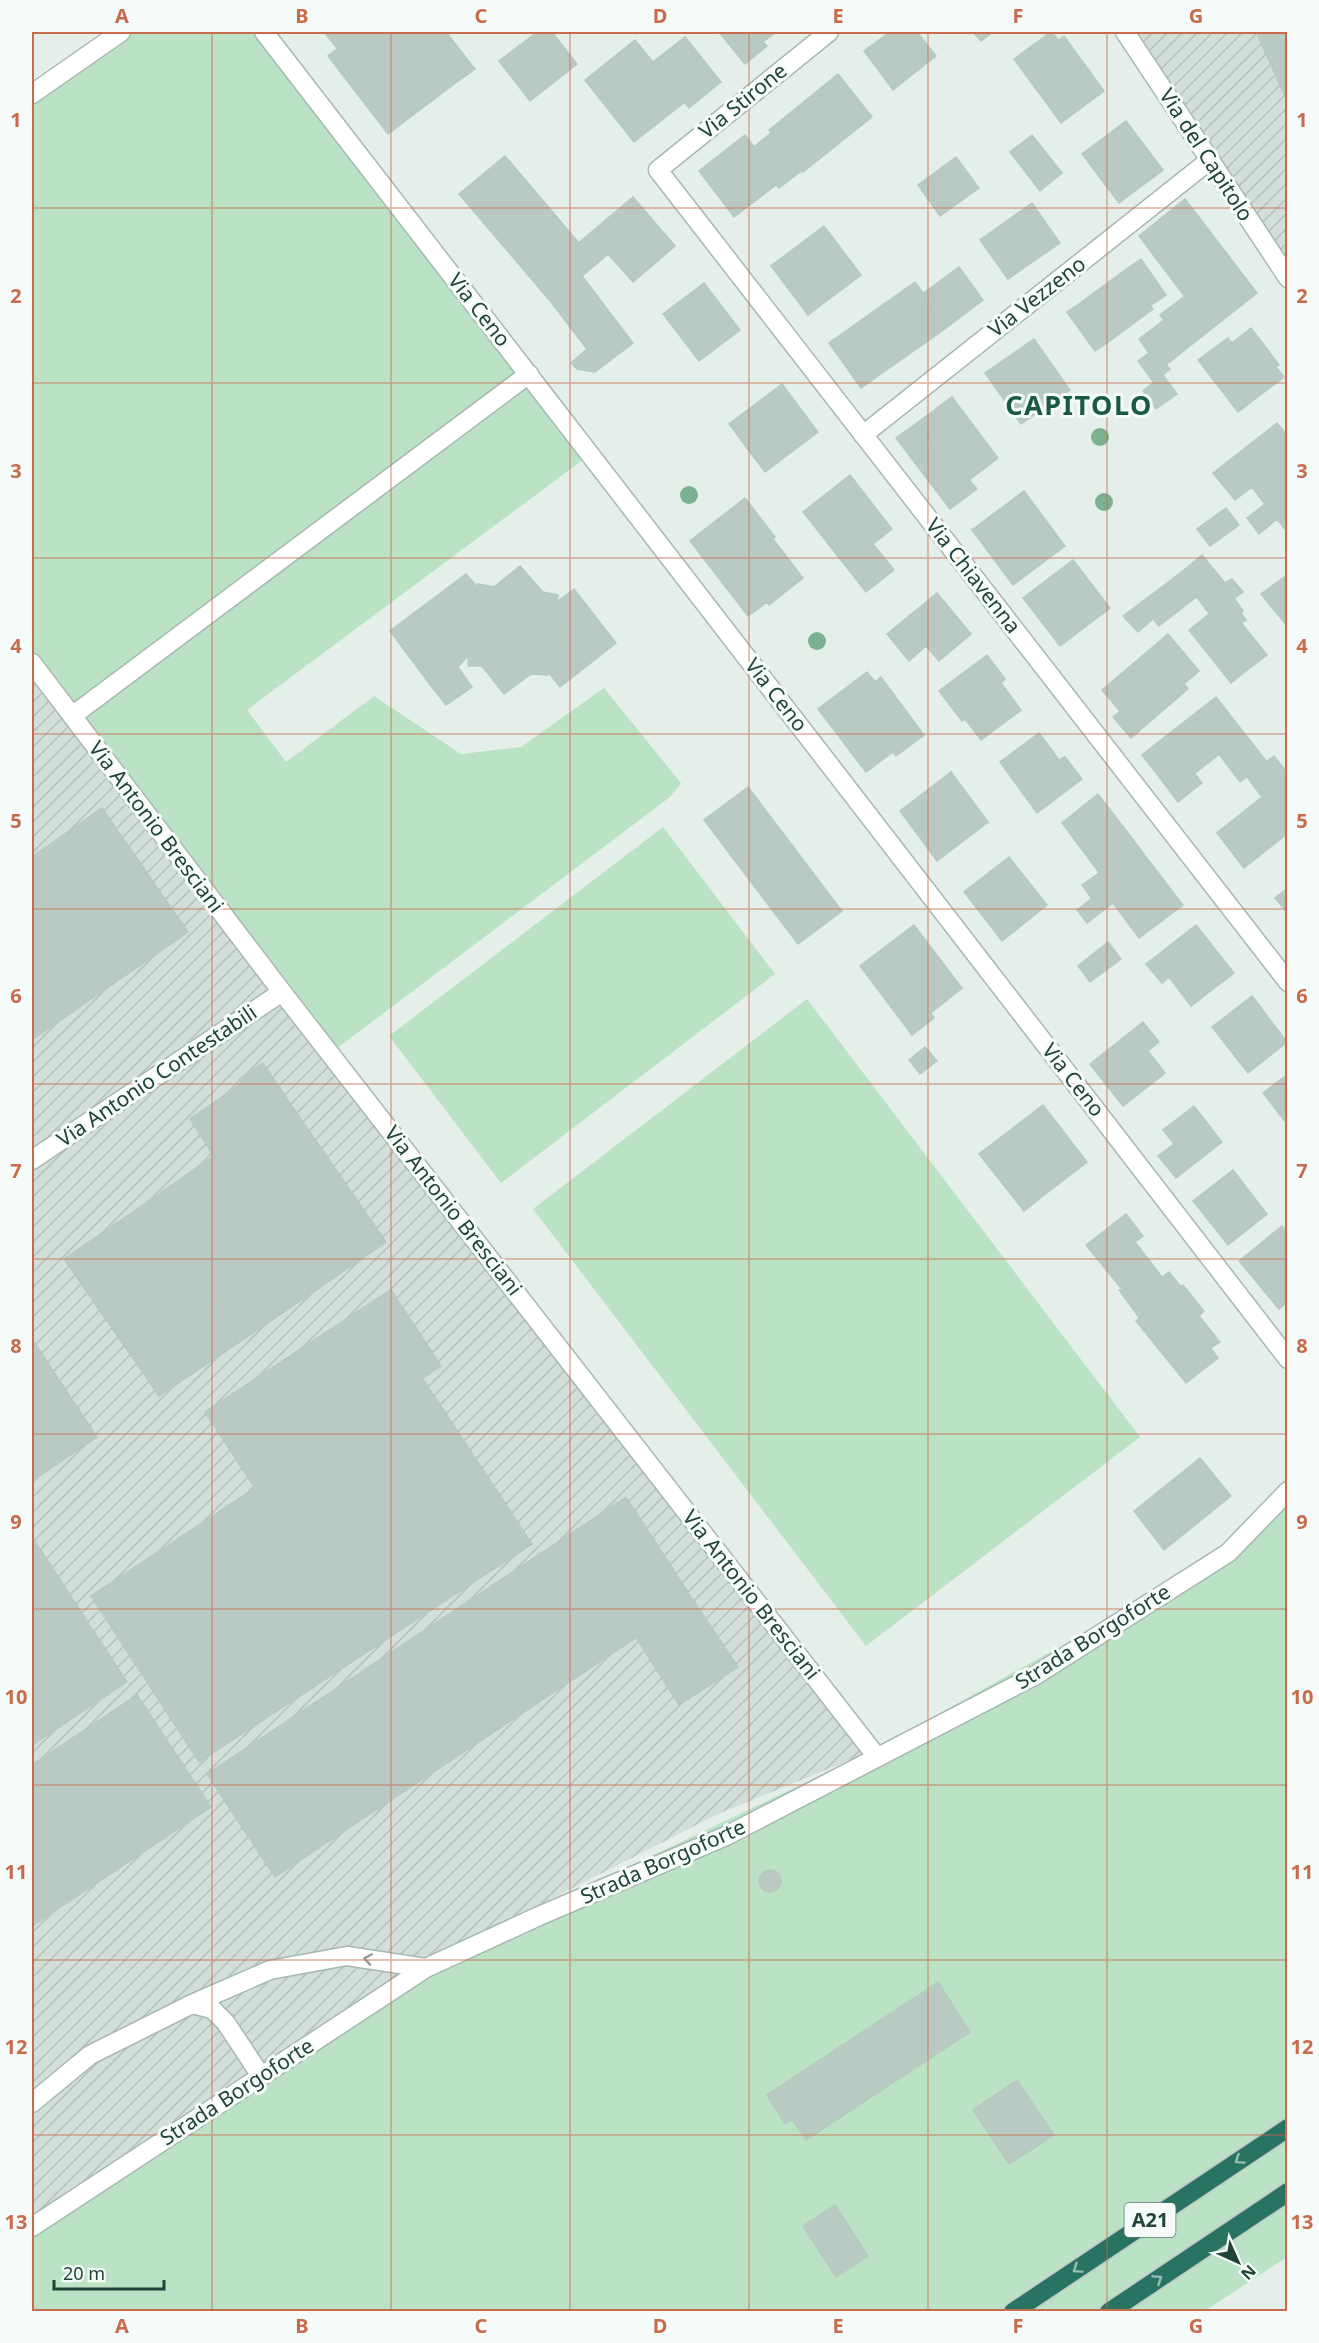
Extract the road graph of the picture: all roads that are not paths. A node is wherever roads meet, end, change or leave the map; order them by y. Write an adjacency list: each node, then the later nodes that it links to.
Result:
1 (122, 32): 5 (street)
2 (264, 32): 9 (street, Via Ceno)
3 (829, 32): 7 (street, Via Stirone)
4 (1125, 32): 6 (street, Via del Capitolo)
5 (32, 94)
6 (1210, 160): 8 (street, Via del Capitolo); 10 (street, Via Vezzeno)
7 (658, 170): 10 (street, Via Chiavenna)
8 (1287, 278)
9 (529, 374): 12 (street); 16 (street, Via Ceno)
10 (863, 435): 13 (street, Via Chiavenna)
11 (32, 663): 12 (street, Via Antonio Bresciani)
12 (72, 716): 14 (street, Via Antonio Bresciani)
13 (1287, 982)
14 (282, 992): 15 (street, Via Antonio Contestabili); 18 (street, Via Antonio Bresciani)
15 (32, 1160)
16 (1287, 1359)
17 (1287, 1491): 18 (street, Strada Borgoforte)
18 (877, 1757): 19 (street, Strada Borgoforte)
19 (426, 1968): 20 (street, one-way to 20); 21 (street, Strada Borgoforte)
20 (192, 2004): 21 (street); 22 (street)
21 (261, 2076): 25 (street, Strada Borgoforte)
22 (32, 2103)
23 (1287, 2127): 26 (highway, A21, one-way to 26)
24 (1287, 2192): 27 (highway, A21, one-way to 24)
25 (32, 2227)
26 (1013, 2312)
27 (1109, 2312)

